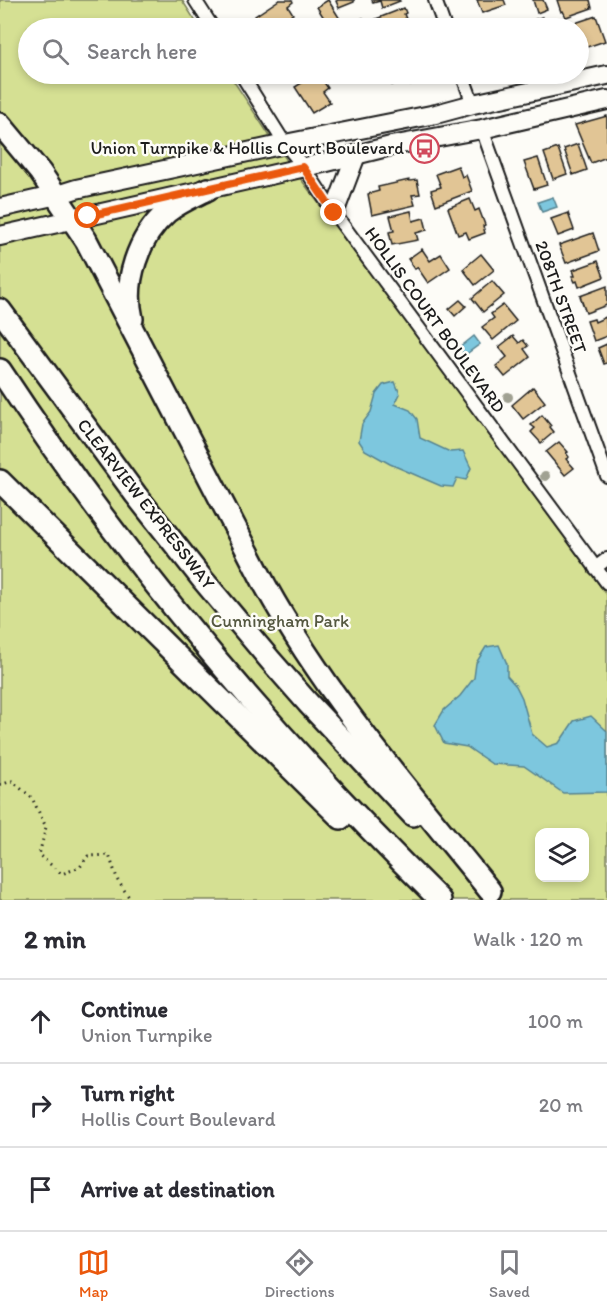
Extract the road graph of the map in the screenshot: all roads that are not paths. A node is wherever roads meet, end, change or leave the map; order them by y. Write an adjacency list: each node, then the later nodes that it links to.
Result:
1 (195, 0): 3 (street)
2 (435, 0): 4 (street)
3 (207, 18)
4 (441, 18)
5 (607, 75): 6 (main road)
6 (589, 79)
7 (247, 84): 14 (street, HOLLIS COURT BOULEVARD)
8 (466, 84): 11 (street)
9 (565, 84): 11 (main road)
10 (607, 100): 13 (main road)
11 (473, 104): 14 (main road)
12 (0, 124): 18 (highway)
13 (482, 129): 15 (main road); 26 (street, 208TH STREET)
14 (285, 144): 16 (street, HOLLIS COURT BOULEVARD); 18 (main road)
15 (356, 155): 16 (main road); 20 (main road)
16 (303, 167): 17 (main road); 20 (street, HOLLIS COURT BOULEVARD)
17 (208, 189): 21 (main road); 24 (highway)
18 (57, 195): 19 (main road); 21 (highway)
19 (0, 208)
20 (334, 213): 29 (street, HOLLIS COURT BOULEVARD)
21 (72, 219): 22 (main road); 24 (highway)
22 (0, 236)
23 (0, 310): 31 (highway, CLEARVIEW EXPRESSWAY)
24 (142, 348): 31 (highway)
25 (0, 370): 33 (highway)
26 (607, 477)
27 (0, 481): 32 (highway)
28 (607, 559): 29 (street)
29 (596, 568): 30 (street, HOLLIS COURT BOULEVARD)
30 (607, 583)
31 (495, 896)
32 (435, 900)
33 (440, 900)

